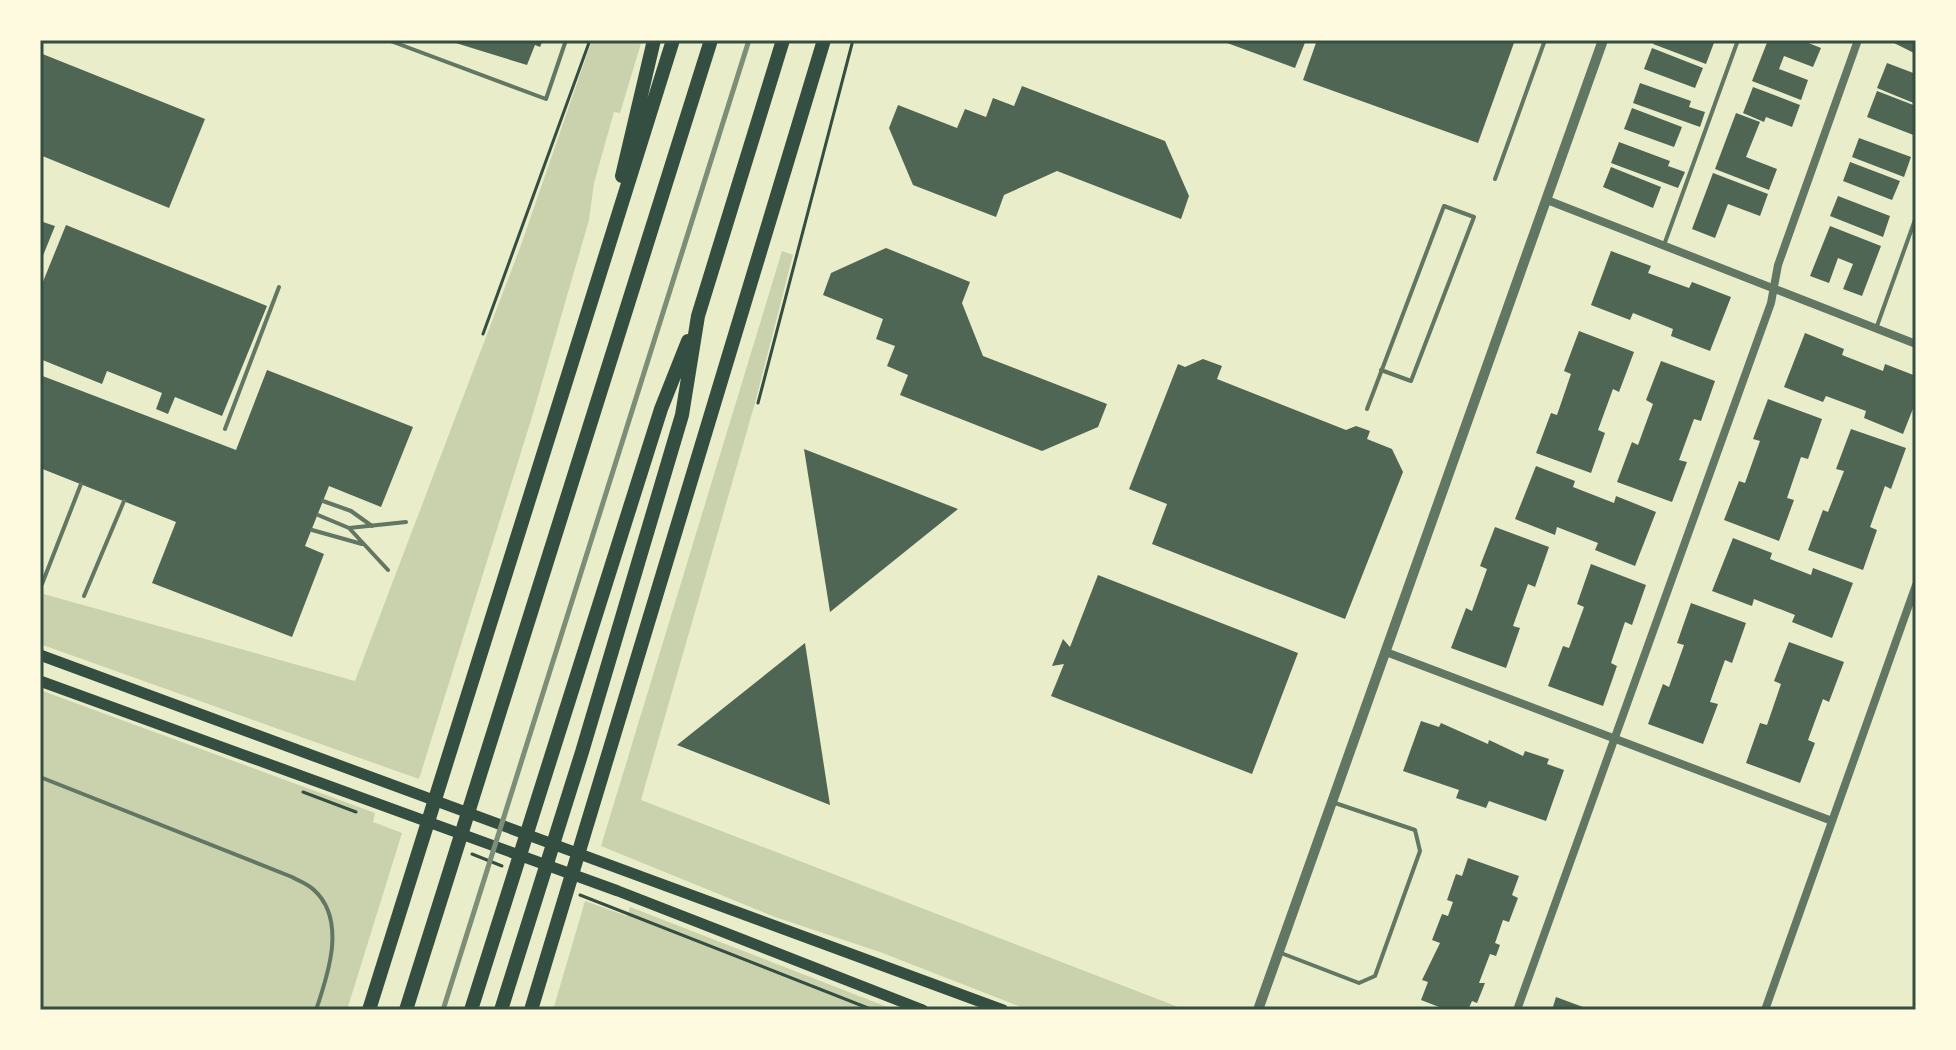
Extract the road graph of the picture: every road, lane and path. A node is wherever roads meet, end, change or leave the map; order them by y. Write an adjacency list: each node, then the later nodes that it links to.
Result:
1 (388, 40): 2 (lane)
2 (566, 40)
3 (590, 40): 23 (path)
4 (654, 40): 18 (highway)
5 (673, 40): 18 (highway)
6 (711, 40): 53 (highway)
7 (783, 40): 21 (highway)
8 (824, 40): 56 (highway)
9 (853, 40): 26 (path)
10 (1545, 40): 14 (lane)
11 (1603, 40): 15 (street)
12 (1738, 40): 17 (lane)
13 (1858, 40): 20 (street)
14 (1495, 179)
15 (1547, 200): 17 (street); 42 (street)
16 (1916, 217): 22 (lane)
17 (1664, 245): 20 (street)
18 (600, 270): 52 (highway)
19 (279, 287): 28 (lane)
20 (1774, 289): 22 (street); 45 (street)
21 (698, 316): 54 (highway); 55 (highway)
22 (1876, 328): 24 (street)
23 (483, 334)
24 (1916, 344)
25 (1381, 370): 25 (lane); 27 (lane)
26 (758, 403)
27 (1367, 409)
28 (225, 429)
29 (81, 484): 39 (lane)
30 (124, 501): 41 (lane)
31 (323, 501): 34 (lane)
32 (318, 515): 35 (lane)
33 (406, 522): 34 (lane)
34 (374, 527): 35 (lane)
35 (349, 528): 37 (lane)
36 (312, 530): 37 (lane)
37 (364, 545): 38 (lane)
38 (388, 570)
39 (42, 584)
40 (1916, 585): 48 (street)
41 (84, 596)
42 (1386, 652): 45 (street); 47 (street)
43 (40, 655): 59 (main road)
44 (40, 681): 58 (main road)
45 (1614, 739): 48 (street); 61 (street)
46 (40, 777): 51 (lane)
47 (1332, 802): 50 (street); 50 (lane)
48 (1832, 821): 62 (street)
49 (612, 907): 57 (path)
50 (1278, 953): 60 (street)
51 (316, 1010)
52 (369, 1010)
53 (406, 1010)
54 (471, 1010)
55 (501, 1010)
56 (531, 1010)
57 (873, 1010)
58 (923, 1010)
59 (1003, 1010)
60 (1258, 1010)
61 (1517, 1010)
62 (1765, 1010)

